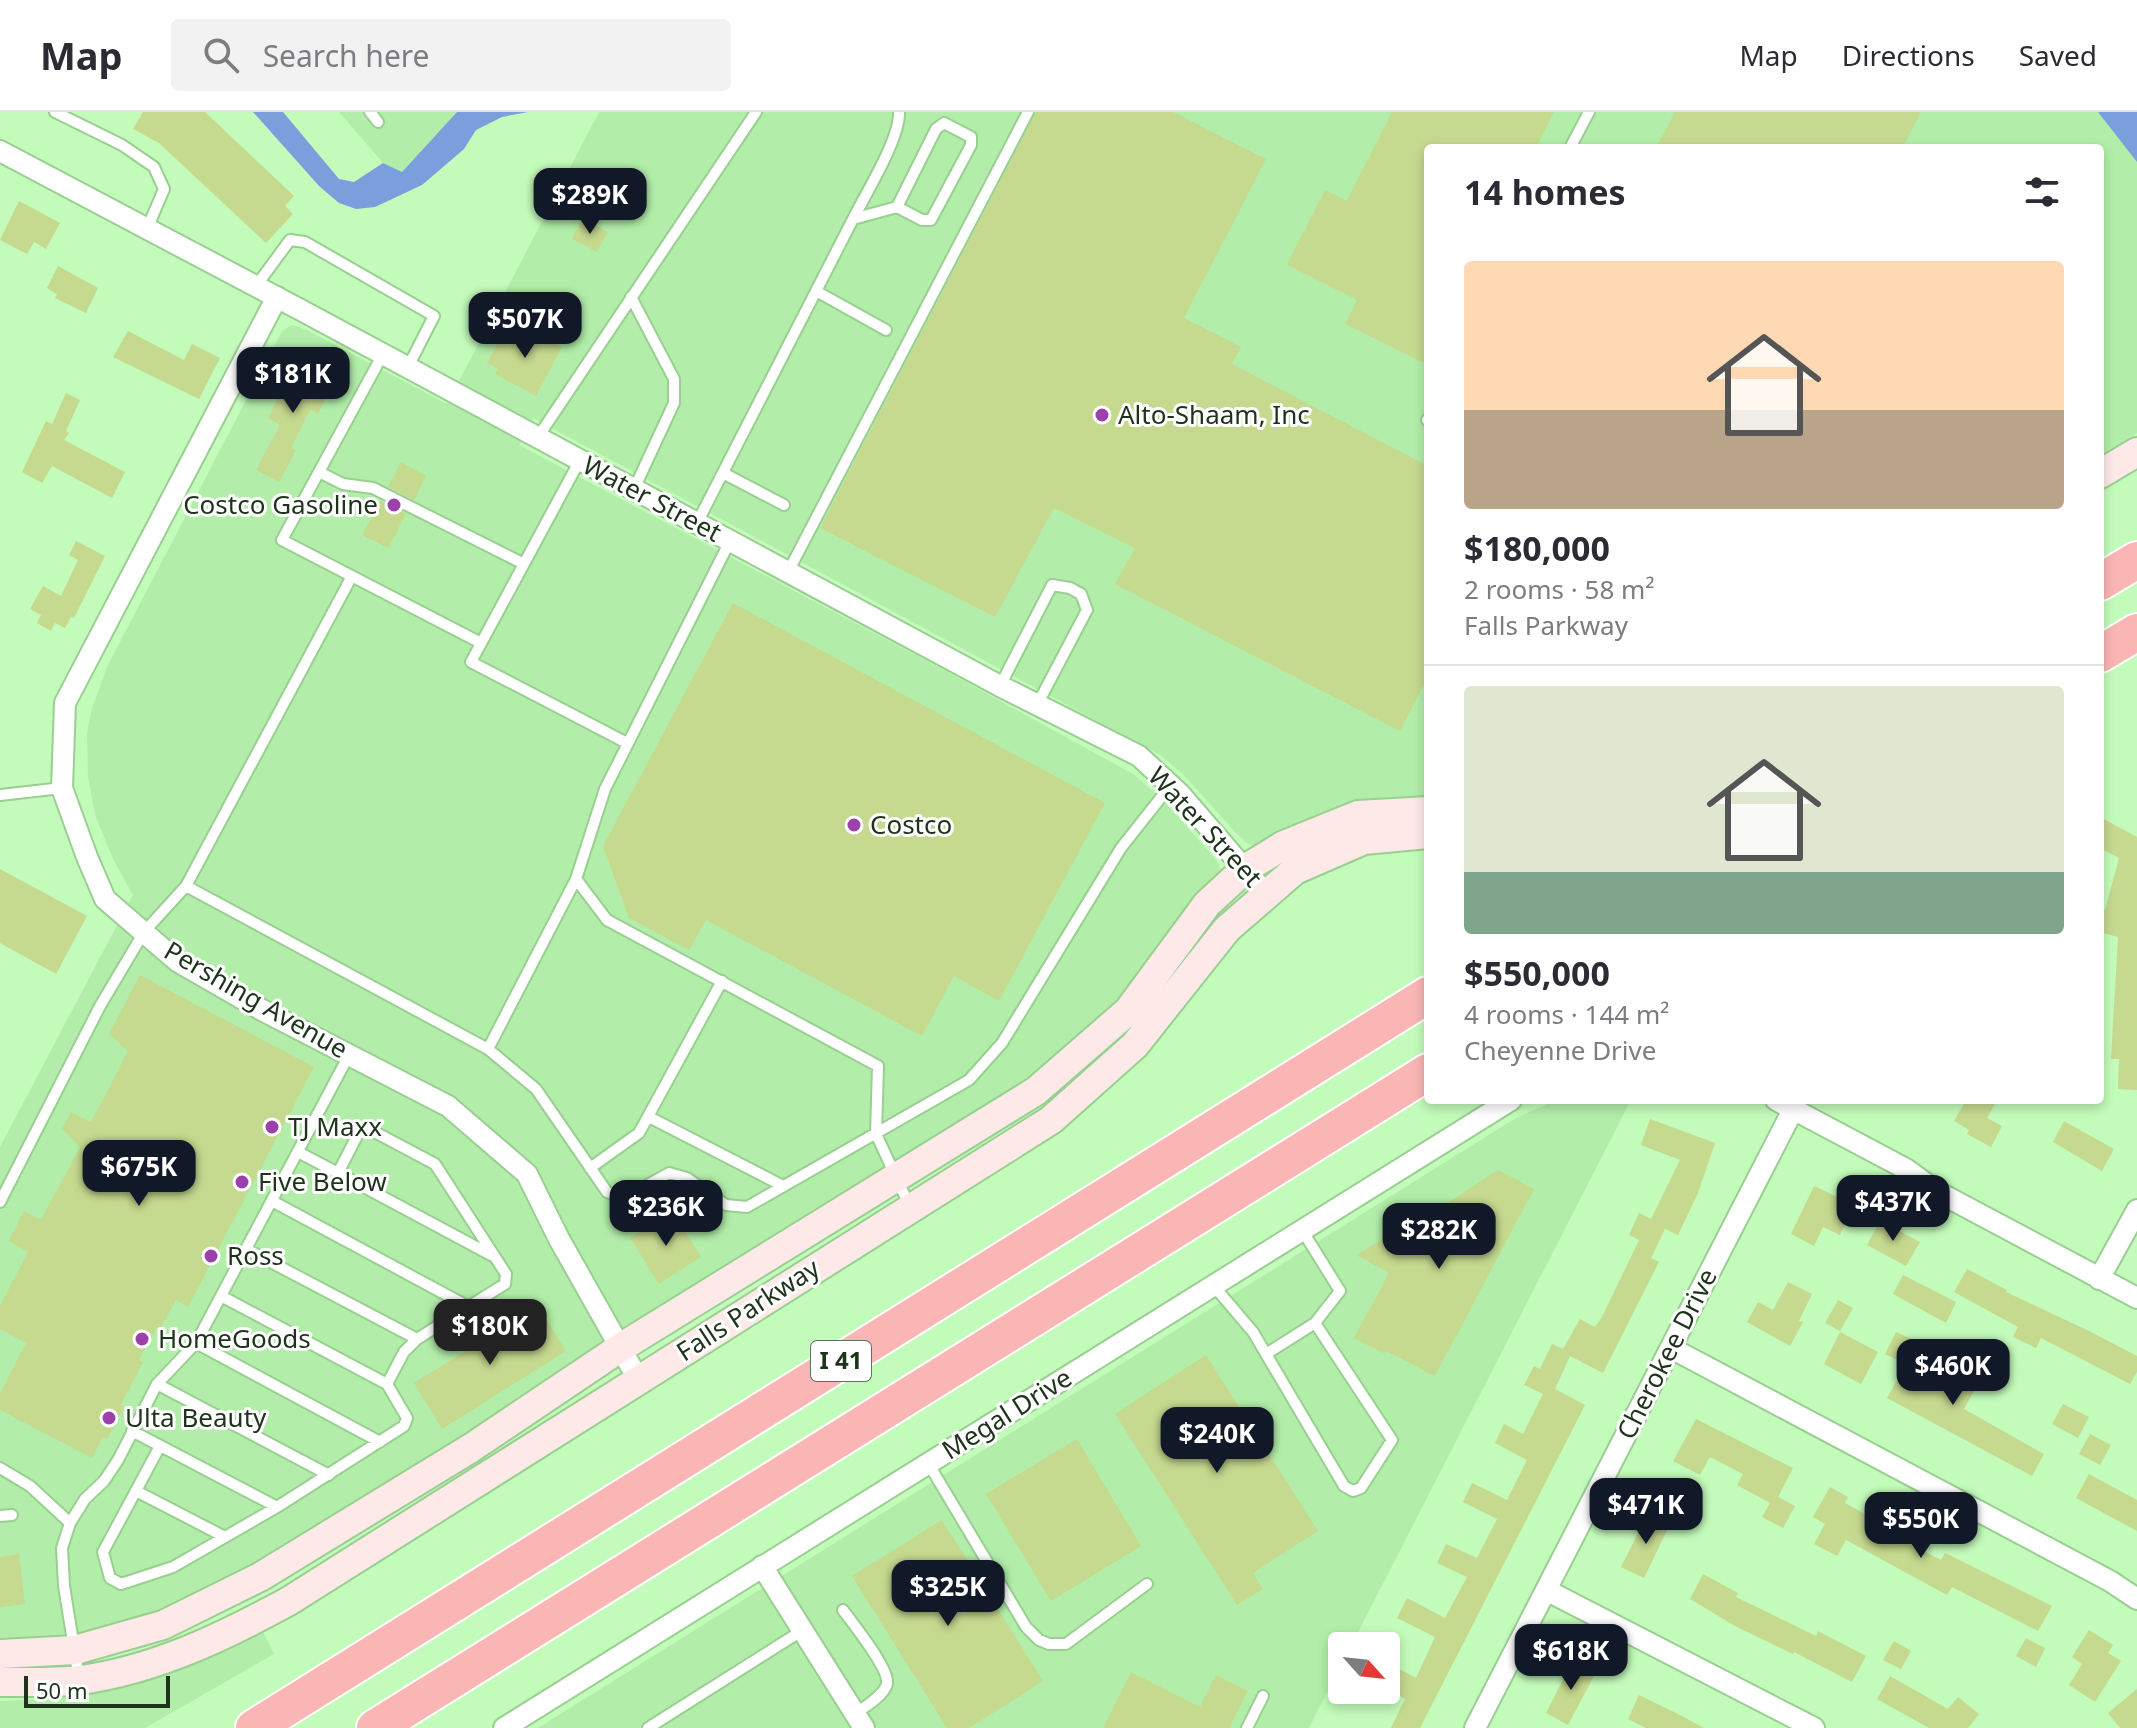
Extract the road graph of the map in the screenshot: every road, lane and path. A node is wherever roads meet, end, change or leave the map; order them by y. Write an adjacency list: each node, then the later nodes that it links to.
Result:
1 (55, 112): 12 (lane)
2 (370, 112): 7 (lane)
3 (756, 112): 16 (lane)
4 (899, 112): 11 (lane)
5 (1028, 112): 32 (lane)
6 (1589, 112): 8 (lane)
7 (378, 122)
8 (1572, 144)
9 (0, 151): 12 (street, Water Street)
10 (897, 207): 10 (lane); 11 (lane)
11 (853, 219): 14 (lane)
12 (147, 229): 13 (street, Water Street)
13 (256, 286): 15 (street, Water Street); 19 (lane)
14 (816, 291): 17 (lane); 25 (lane)
15 (277, 297): 18 (street, Water Street); 42 (street, Pershing Avenue)
16 (631, 297): 20 (lane); 26 (lane)
17 (886, 330)
18 (383, 354): 19 (street, Water Street); 23 (lane)
19 (408, 367): 20 (street, Water Street)
20 (538, 437): 22 (street, Water Street)
21 (2137, 452): 24 (street)
22 (580, 460): 26 (street, Water Street); 31 (lane)
23 (319, 472): 31 (lane); 33 (lane)
24 (2104, 472)
25 (723, 473): 27 (lane); 28 (lane)
26 (634, 489): 28 (street, Water Street)
27 (784, 505)
28 (697, 523): 29 (street, Water Street)
29 (730, 541): 32 (street, Water Street); 40 (lane)
30 (2137, 560): 34 (highway)
31 (524, 564): 36 (lane)
32 (788, 572): 38 (street, Water Street)
33 (352, 576): 36 (lane); 48 (lane)
34 (2104, 580)
35 (2137, 632): 37 (highway)
36 (481, 643): 40 (lane)
37 (2104, 652)
38 (1000, 686): 39 (street, Water Street); 39 (lane)
39 (1037, 705): 41 (street, Water Street)
40 (627, 743): 47 (lane)
41 (1170, 786): 46 (street, Water Street); 59 (lane)
42 (62, 788): 43 (lane); 50 (street, Pershing Avenue)
43 (0, 795)
44 (1424, 811): 46 (street, Falls Parkway)
45 (1424, 834): 49 (street, Falls Parkway)
46 (1245, 869): 49 (street, Water Street); 63 (street, Falls Parkway)
47 (576, 879): 51 (lane); 53 (lane)
48 (186, 886): 50 (lane); 53 (lane)
49 (1266, 894): 67 (street, Falls Parkway)
50 (144, 932): 54 (street, Pershing Avenue); 66 (lane)
51 (722, 981): 58 (lane); 59 (lane)
52 (1424, 997): 108 (highway, I 41)
53 (488, 1049): 61 (lane)
54 (349, 1055): 60 (lane); 80 (street, Pershing Avenue)
55 (1424, 1074): 109 (highway, I 41)
56 (1505, 1104): 69 (street, Megal Drive)
57 (1785, 1104): 72 (street); 81 (street, Cherokee Drive)
58 (649, 1117): 61 (lane); 64 (lane)
59 (876, 1134): 63 (lane); 64 (lane)
60 (298, 1152): 62 (lane); 65 (lane)
61 (590, 1168): 64 (lane)
62 (338, 1173): 71 (lane); 71 (lane)
63 (896, 1178): 67 (lane); 80 (street, Falls Parkway)
64 (783, 1186)
65 (272, 1201): 70 (lane); 76 (lane)
66 (0, 1202)
67 (910, 1207): 83 (street, Falls Parkway)
68 (2137, 1210): 72 (street)
69 (1302, 1230): 73 (street, Megal Drive); 77 (lane)
70 (246, 1249): 74 (lane); 78 (lane)
71 (495, 1257): 76 (lane)
72 (2099, 1279): 75 (street)
73 (1213, 1285): 82 (lane); 89 (street, Megal Drive)
74 (221, 1296): 79 (lane); 85 (lane)
75 (2137, 1298)
76 (469, 1307): 78 (lane)
77 (1315, 1323): 82 (lane); 82 (lane)
78 (417, 1339): 85 (lane)
79 (196, 1343): 84 (lane); 87 (lane)
80 (620, 1348): 83 (street, Pershing Avenue); 102 (street, Falls Parkway)
81 (1671, 1348): 98 (street, Cherokee Drive); 99 (street)
82 (1266, 1354)
83 (638, 1379): 104 (street, Falls Parkway)
84 (157, 1384): 86 (lane); 91 (lane)
85 (387, 1384): 87 (lane)
86 (132, 1431): 88 (lane); 94 (lane)
87 (380, 1442): 91 (lane)
88 (160, 1446): 92 (lane); 93 (lane)
89 (928, 1463): 96 (street, Megal Drive); 97 (lane)
90 (0, 1468): 94 (lane)
91 (329, 1475): 93 (lane)
92 (136, 1491): 95 (lane); 95 (lane)
93 (277, 1507): 95 (lane)
94 (70, 1523): 102 (lane)
95 (225, 1537)
96 (762, 1566): 101 (street); 110 (street, Megal Drive)
97 (1147, 1584)
98 (1546, 1590): 113 (street, Cherokee Drive); 114 (street)
99 (2137, 1599)
100 (843, 1610): 107 (lane)
101 (803, 1630): 107 (street); 111 (lane)
102 (75, 1650): 103 (street, Falls Parkway); 104 (lane)
103 (0, 1654)
104 (80, 1680): 105 (street, Falls Parkway)
105 (0, 1682)
106 (1263, 1696): 112 (lane)
107 (859, 1721)
108 (254, 1728)
109 (375, 1728)
110 (504, 1728)
111 (648, 1728)
112 (1247, 1728)
113 (1475, 1728)
114 (1814, 1728)

